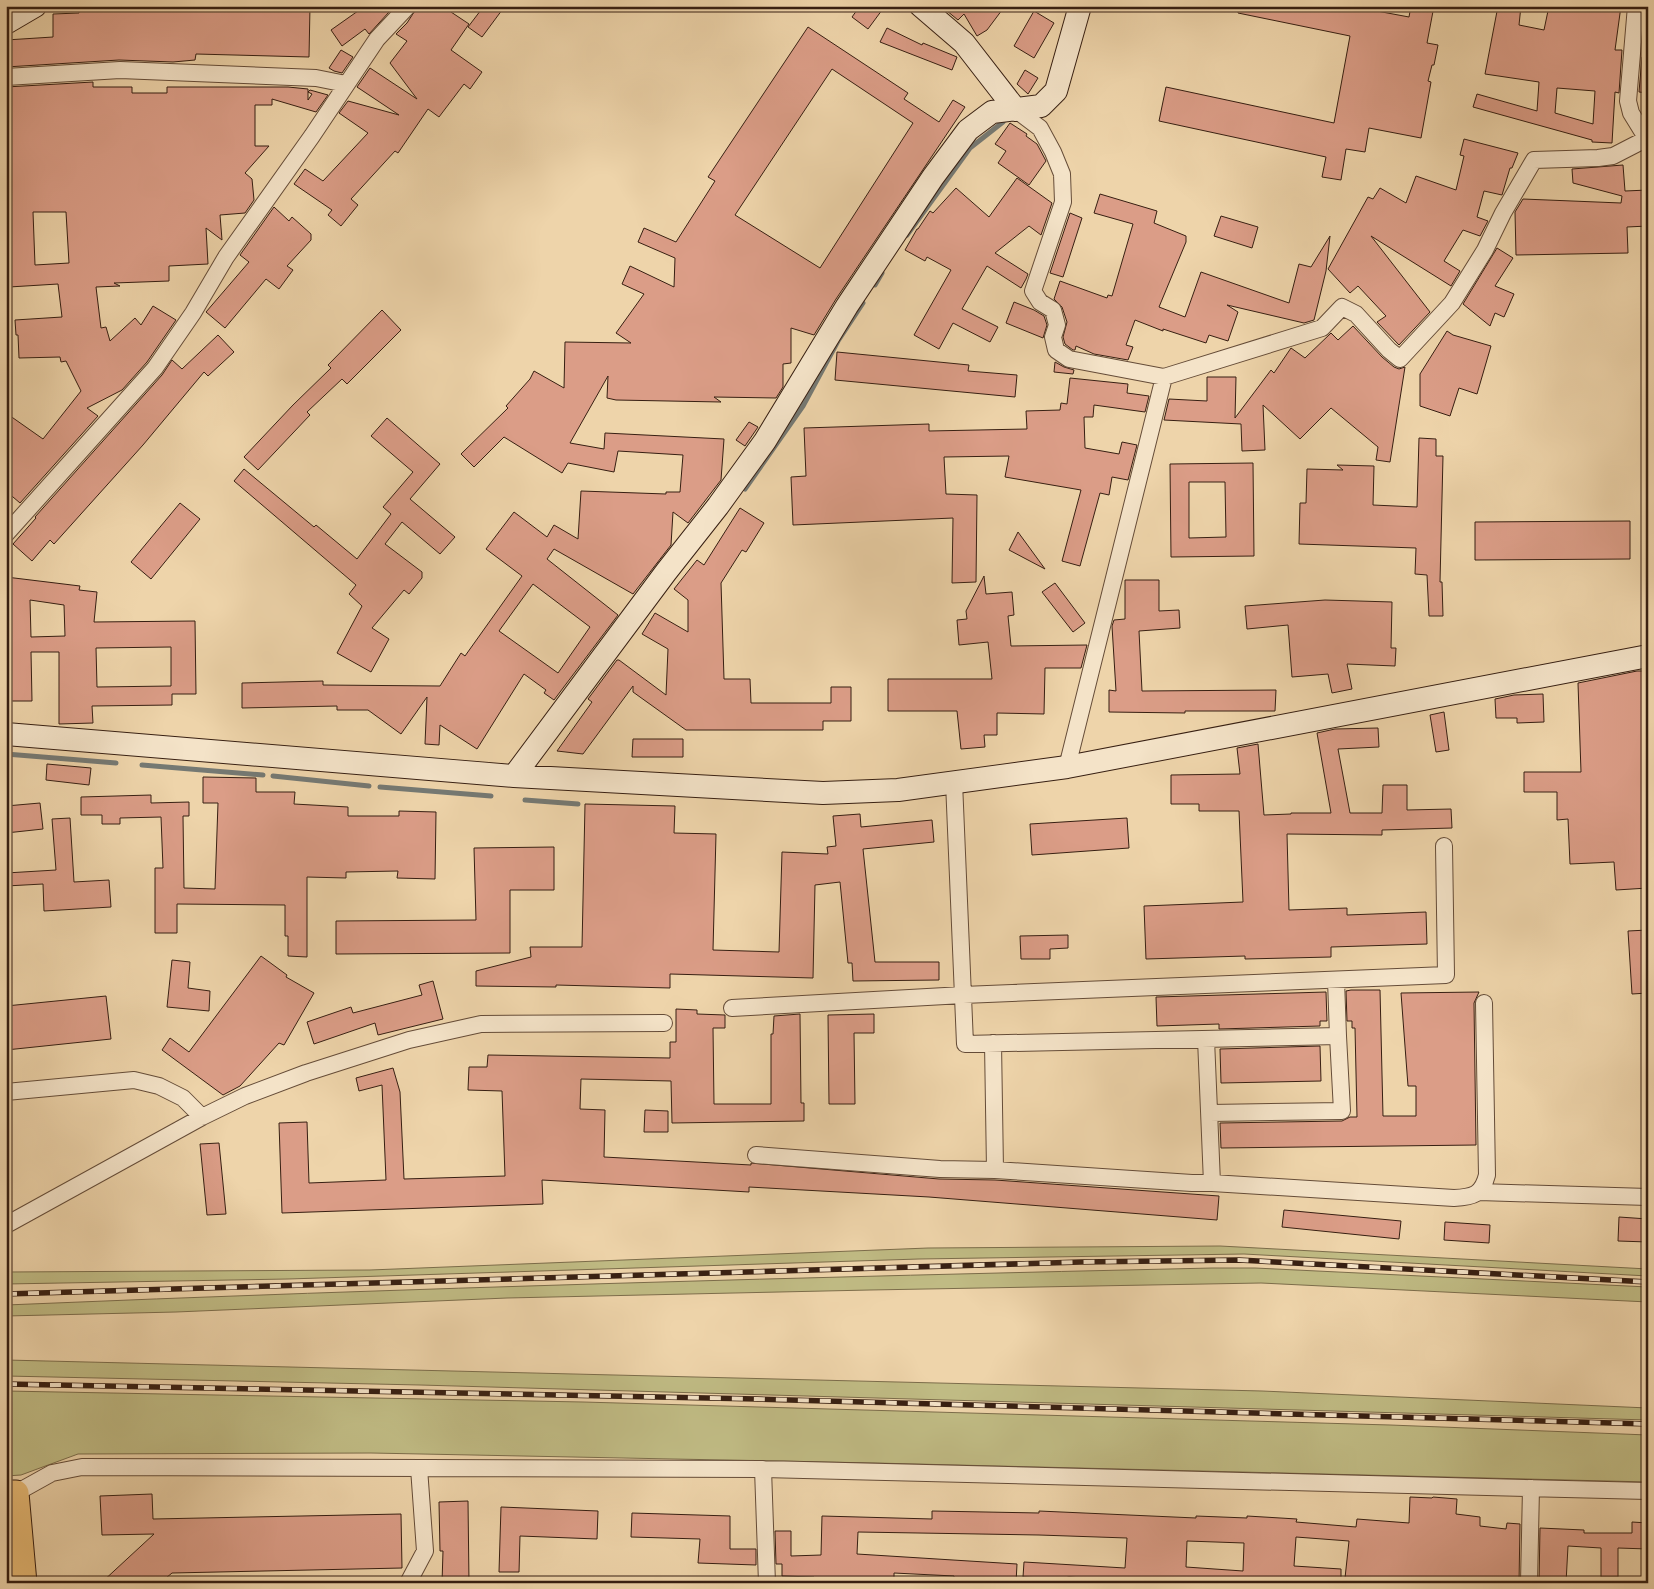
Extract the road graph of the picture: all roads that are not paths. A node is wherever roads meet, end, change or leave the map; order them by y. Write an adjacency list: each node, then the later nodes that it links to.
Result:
1 (35, 6): 6 (main road)
2 (408, 6): 8 (street)
3 (921, 6): 9 (main road)
4 (1080, 6): 9 (main road)
5 (1636, 6): 10 (street)
6 (6, 23)
7 (6, 77): 8 (street)
8 (346, 84): 12 (street)
9 (1016, 110): 11 (street); 16 (main road)
10 (1647, 138): 11 (street)
11 (1164, 377): 15 (street)
12 (6, 534)
13 (1648, 656): 15 (main road)
14 (6, 734): 16 (main road)
15 (1067, 766): 17 (main road)
16 (514, 776): 17 (main road)
17 (954, 782): 20 (street)
18 (1444, 846): 19 (street)
19 (1336, 980): 20 (street); 24 (street)
20 (964, 995): 22 (street); 26 (street)
21 (1484, 1002): 33 (street)
22 (732, 1008)
23 (664, 1024): 29 (street)
24 (1338, 1036): 25 (street); 28 (street)
25 (1206, 1039): 26 (street); 28 (street)
26 (994, 1043): 31 (street)
27 (6, 1092): 29 (street)
28 (1210, 1113): 32 (street)
29 (202, 1118): 35 (street)
30 (756, 1156): 31 (street)
31 (995, 1170): 32 (street)
32 (1212, 1183): 33 (street)
33 (1480, 1192): 34 (street)
34 (1648, 1197)
35 (6, 1225)
36 (420, 1468): 37 (street); 40 (street); 42 (street)
37 (763, 1469): 38 (street); 43 (street)
38 (1531, 1488): 39 (street); 44 (street)
39 (1648, 1491)
40 (11, 1493): 41 (main road)
41 (24, 1583)
42 (408, 1583)
43 (767, 1583)
44 (1529, 1583)

